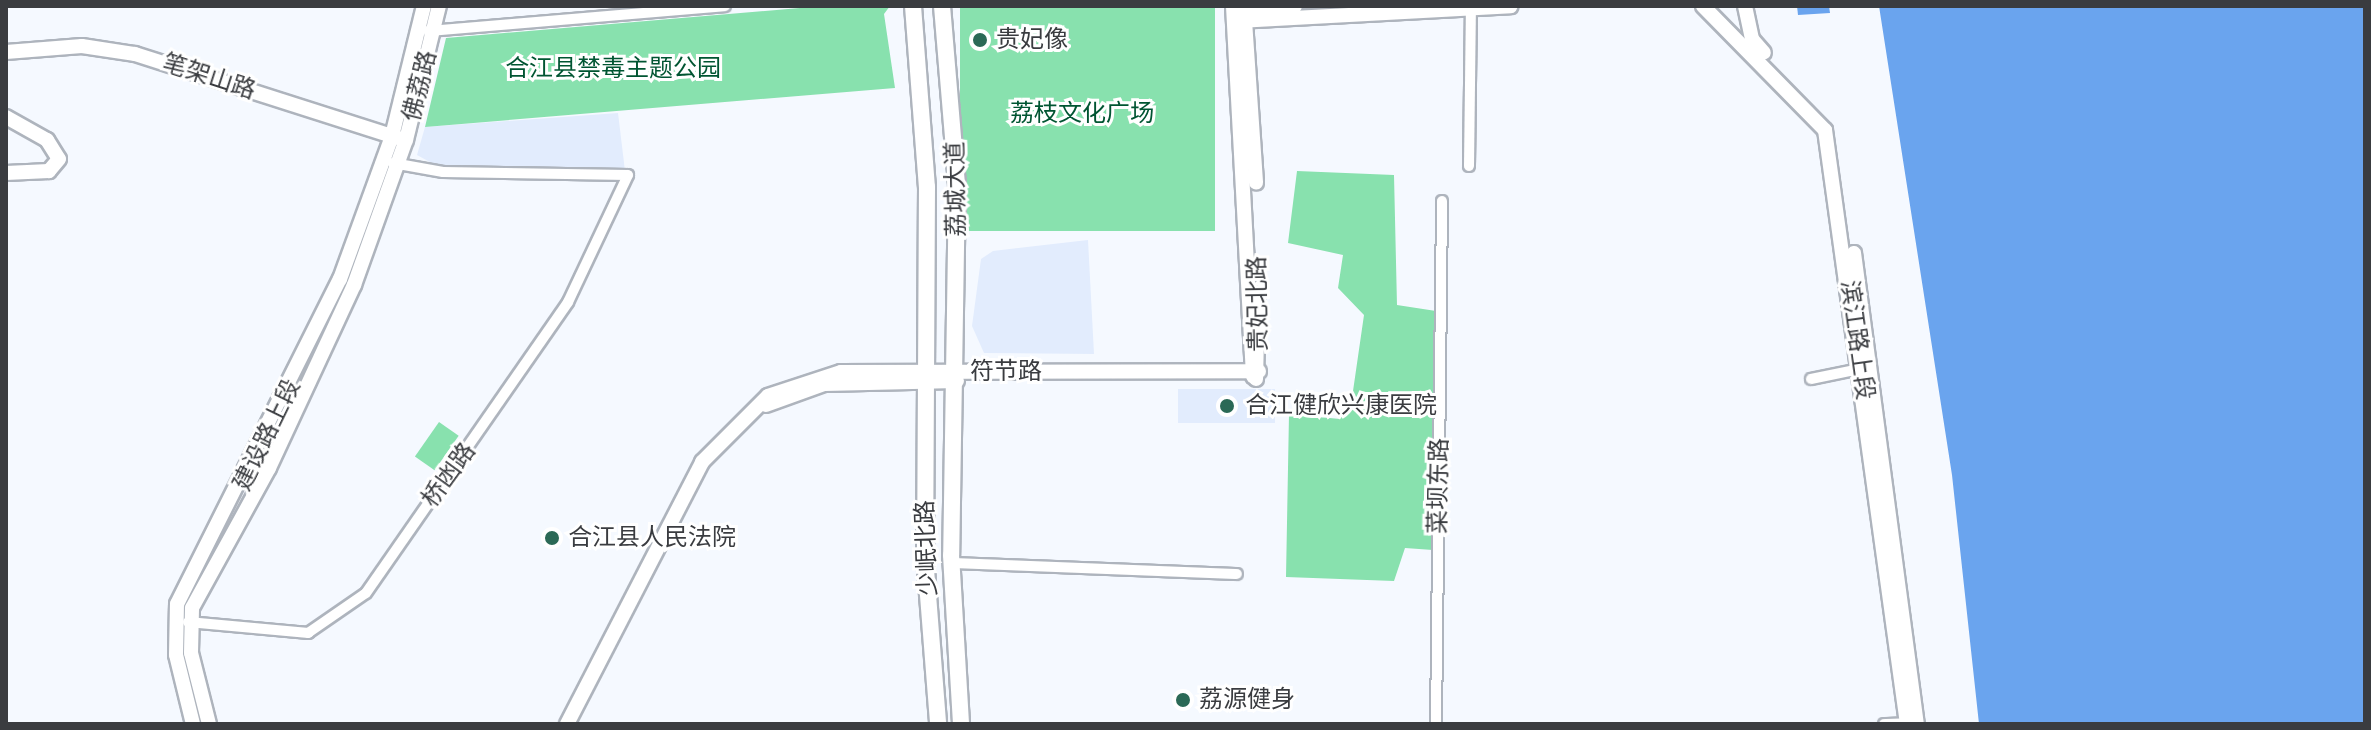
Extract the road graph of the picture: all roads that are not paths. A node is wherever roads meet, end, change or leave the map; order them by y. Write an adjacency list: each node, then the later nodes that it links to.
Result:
1 (424, 6): 12 (main road, 佛荔路)
2 (439, 6): 12 (main road, 佛荔路)
3 (913, 6): 15 (main road, 荔城大道)
4 (942, 6): 14 (main road, 荔城大道)
5 (1295, 6): 11 (main road)
6 (1511, 6): 10 (main road)
7 (1703, 6): 26 (main road, 滨江路上段)
8 (1745, 6): 26 (main road, 滨江路上段)
9 (723, 8): 12 (street)
10 (1471, 9): 11 (main road); 21 (street)
11 (1240, 13): 27 (main road, 贵妃北路)
12 (426, 32): 19 (main road, 佛荔路)
13 (6, 52): 19 (main road, 笔架山路)
14 (951, 74): 15 (main road); 16 (main road, 荔城大道)
15 (921, 77): 17 (main road, 荔城大道)
16 (953, 99): 17 (main road); 25 (main road, 荔城大道)
17 (923, 102): 24 (main road, 荔城大道)
18 (6, 117): 22 (main road)
19 (399, 138): 20 (main road, 佛荔路)
20 (391, 162): 33 (main road, 建设路上段); 33 (street, 桥凼路)
21 (1469, 166)
22 (6, 173)
23 (1442, 201): 39 (street, 菜坝东路)
24 (924, 324): 25 (main road); 28 (main road, 荔城大道)
25 (955, 326): 29 (main road, 荔城大道)
26 (1867, 367): 30 (street); 41 (main road, 滨江路上段)
27 (1255, 374): 29 (main road, 符节路)
28 (923, 376): 29 (main road, 符节路); 36 (main road, 符节路); 37 (main road, 少岷北路)
29 (953, 377): 31 (main road, 少岷北路)
30 (1811, 379)
31 (952, 563): 32 (street); 38 (main road, 少岷北路)
32 (1237, 574)
33 (182, 621): 34 (main road, 建设路上段); 35 (main road, 建设路上段)
34 (193, 724)
35 (209, 724)
36 (567, 724)
37 (938, 724)
38 (961, 724)
39 (1436, 724)
40 (1884, 724): 41 (street)
41 (1911, 724)

